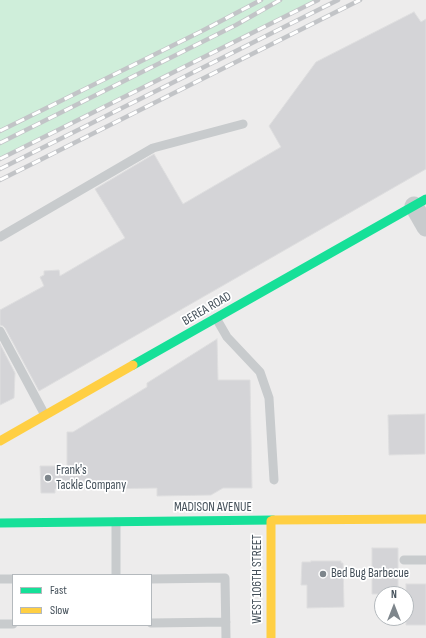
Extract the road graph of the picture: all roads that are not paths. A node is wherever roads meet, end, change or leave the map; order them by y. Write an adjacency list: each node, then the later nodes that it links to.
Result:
1 (243, 124): 4 (lane)
2 (420, 202): 3 (street); 5 (street, BEREA ROAD)
3 (426, 227)
4 (0, 237)
5 (216, 318): 7 (street, BEREA ROAD); 9 (lane)
6 (0, 331): 7 (lane)
7 (45, 415): 8 (street, BEREA ROAD)
8 (0, 441)
9 (274, 480)
10 (426, 519): 11 (street, MADISON AVENUE)
11 (271, 521): 12 (street, MADISON AVENUE); 25 (street, WEST 106TH STREET)
12 (116, 522): 13 (street, MADISON AVENUE); 16 (lane)
13 (0, 523)
14 (404, 560): 15 (lane)
15 (426, 560)
16 (116, 574)
17 (0, 579): 18 (lane)
18 (12, 579)
19 (152, 580): 20 (lane)
20 (226, 622): 21 (lane); 24 (lane)
21 (152, 623)
22 (0, 624): 23 (lane)
23 (12, 624)
24 (226, 638)
25 (271, 638)

